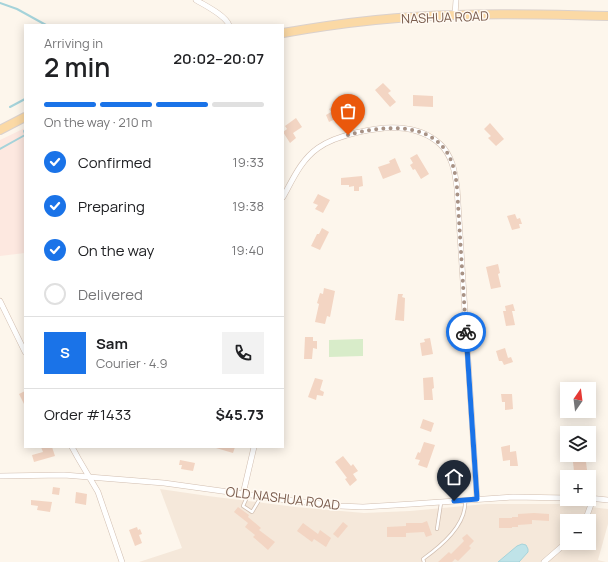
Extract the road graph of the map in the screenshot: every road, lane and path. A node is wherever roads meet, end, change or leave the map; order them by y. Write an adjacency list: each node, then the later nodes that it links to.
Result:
1 (196, 0): 5 (street)
2 (456, 0): 3 (street)
3 (455, 15): 4 (main road, NASHUA ROAD); 6 (main road, NASHUA ROAD)
4 (608, 16)
5 (228, 24)
6 (284, 33)
7 (24, 118): 8 (main road)
8 (0, 130)
9 (284, 195): 19 (street)
10 (0, 301): 11 (street)
11 (24, 350)
12 (73, 448): 15 (street)
13 (254, 448): 16 (street)
14 (0, 476): 15 (street, OLD NASHUA ROAD)
15 (90, 477): 16 (street, OLD NASHUA ROAD); 26 (street)
16 (245, 494): 17 (street, OLD NASHUA ROAD); 17 (lane)
17 (261, 497): 23 (street, OLD NASHUA ROAD)
18 (560, 498): 19 (street, OLD NASHUA ROAD)
19 (477, 499): 21 (street, OLD NASHUA ROAD)
20 (596, 499): 22 (street)
21 (465, 500): 23 (street, OLD NASHUA ROAD); 27 (lane)
22 (608, 500)
23 (441, 502): 24 (lane)
24 (437, 529)
25 (560, 548): 28 (street)
26 (122, 562)
27 (424, 562)
28 (544, 562)

